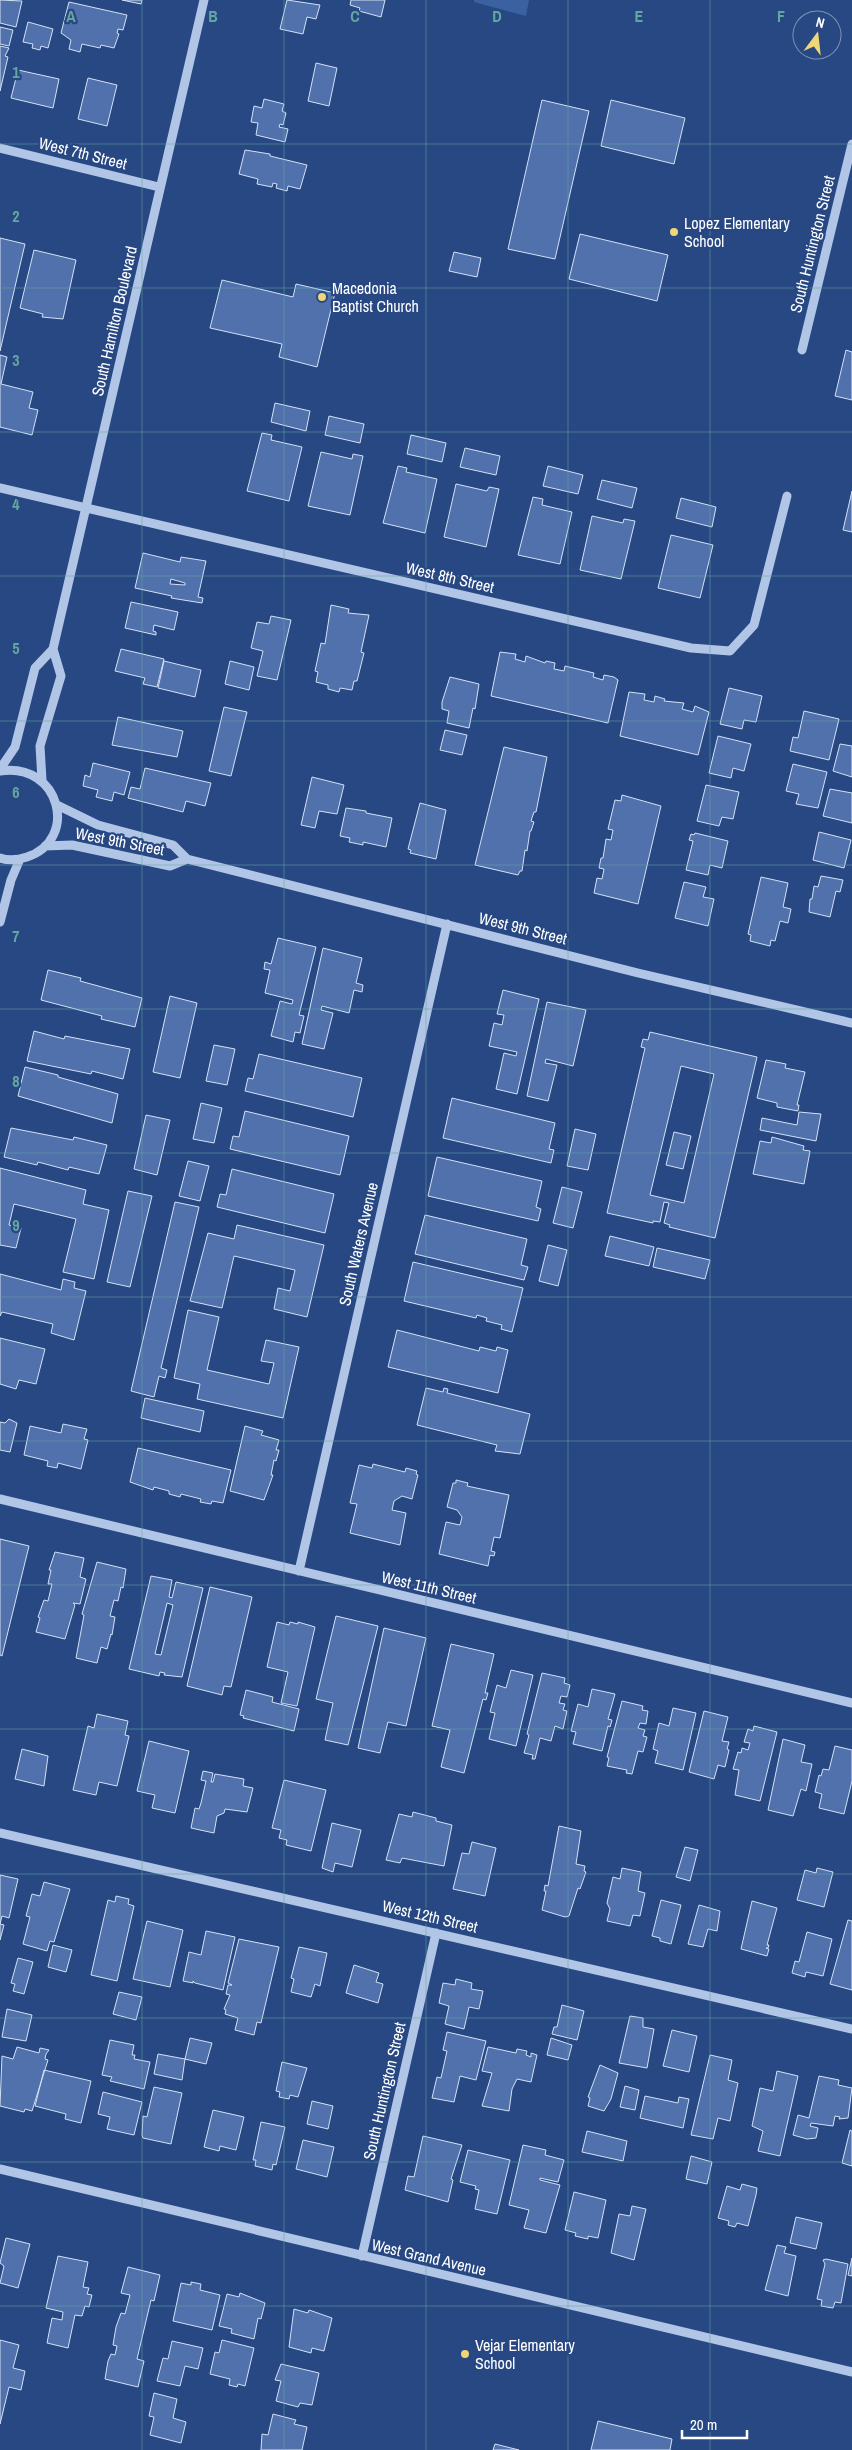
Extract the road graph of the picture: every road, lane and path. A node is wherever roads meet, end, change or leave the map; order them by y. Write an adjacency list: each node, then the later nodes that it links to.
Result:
1 (204, 0): 4 (street, South Hamilton Boulevard)
2 (852, 144): 5 (street, South Huntington Street)
3 (0, 148): 4 (street, West 7th Street)
4 (159, 187): 8 (street, South Hamilton Boulevard)
5 (802, 350)
6 (0, 488): 8 (street, West 8th Street)
7 (787, 496): 8 (street, West 8th Street)
8 (87, 509): 9 (street, South Hamilton Boulevard)
9 (53, 649): 10 (street, South Hamilton Boulevard); 11 (street, South Hamilton Boulevard)
10 (0, 770): 11 (street)
11 (42, 780): 12 (street)
12 (57, 805): 13 (street); 16 (street, West 9th Street)
13 (45, 846): 15 (street); 16 (street, West 9th Street)
14 (0, 858): 15 (street)
15 (20, 859): 17 (street)
16 (187, 859): 18 (street, West 9th Street)
17 (0, 922)
18 (447, 924): 19 (street, West 9th Street); 21 (street, South Waters Avenue)
19 (852, 1023)
20 (0, 1499): 21 (street, West 11th Street)
21 (299, 1571): 22 (street, West 11th Street)
22 (852, 1703)
23 (0, 1833): 24 (street, West 12th Street)
24 (436, 1933): 25 (street, West 12th Street); 27 (street, South Huntington Street)
25 (852, 2030)
26 (0, 2169): 27 (street, West Grand Avenue)
27 (362, 2256): 28 (street, West Grand Avenue)
28 (852, 2372)

